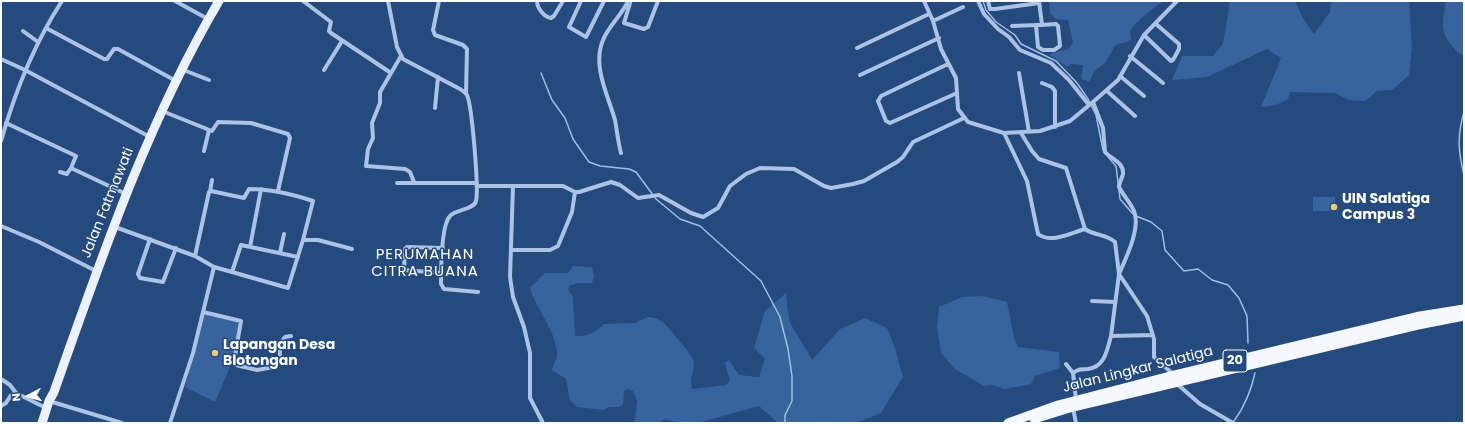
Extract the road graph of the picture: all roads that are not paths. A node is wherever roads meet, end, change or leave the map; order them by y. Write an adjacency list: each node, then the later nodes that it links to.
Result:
1 (62, 1): 26 (street)
2 (175, 1): 20 (street)
3 (218, 1): 20 (main road, Jalan Fatmawati)
4 (303, 1): 30 (street)
5 (388, 1): 33 (street)
6 (439, 1): 51 (street)
7 (537, 1): 8 (street)
8 (563, 1)
9 (581, 1): 10 (street)
10 (604, 1)
11 (629, 1): 12 (street); 67 (street)
12 (658, 1)
13 (924, 1): 19 (street)
14 (978, 1): 53 (street)
15 (988, 1): 17 (street)
16 (1177, 1): 22 (street)
17 (1039, 2): 24 (street)
18 (963, 7): 21 (street)
19 (929, 14): 21 (street); 32 (street)
20 (208, 19): 37 (main road, Jalan Fatmawati)
21 (933, 21): 29 (street)
22 (1156, 24): 28 (street); 28 (street)
23 (1036, 25): 24 (street); 24 (street); 25 (street)
24 (1042, 25)
25 (1012, 26)
26 (46, 28): 31 (street); 46 (street)
27 (23, 31): 31 (street)
28 (1144, 35): 34 (street)
29 (939, 38): 36 (street); 42 (street)
30 (342, 41): 39 (street); 40 (street)
31 (38, 42): 38 (street)
32 (857, 48)
33 (401, 56): 40 (street); 44 (street)
34 (1130, 56): 43 (street); 47 (street)
35 (1, 59): 38 (street)
36 (948, 64): 50 (street); 50 (street)
37 (181, 69): 45 (street); 46 (main road, Jalan Fatmawati)
38 (25, 70): 58 (street); 64 (street)
39 (324, 70)
40 (391, 73): 71 (street)
41 (1019, 73): 61 (street)
42 (860, 75)
43 (1120, 76): 49 (street); 52 (street)
44 (438, 77): 51 (street); 54 (street)
45 (209, 80)
46 (176, 81): 55 (main road, Jalan Fatmawati)
47 (1162, 83)
48 (1042, 84): 59 (street)
49 (1107, 91): 53 (street); 56 (street)
50 (957, 93): 57 (street)
51 (466, 94): 73 (street)
52 (1144, 96)
53 (1091, 104): 59 (street); 98 (street)
54 (435, 108)
55 (162, 110): 60 (street); 64 (main road, Jalan Fatmawati)
56 (1135, 116)
57 (964, 118): 62 (street); 78 (street)
58 (6, 123): 65 (street); 68 (street)
59 (1055, 127): 61 (street)
60 (209, 130): 66 (street); 76 (street)
61 (1029, 132): 63 (street)
62 (1004, 133): 63 (street); 82 (street)
63 (1021, 133): 82 (street)
64 (150, 137): 79 (main road, Jalan Fatmawati)
65 (1, 141)
66 (204, 151)
67 (621, 153)
68 (71, 168): 69 (street); 79 (street)
69 (60, 172)
70 (212, 180): 77 (street)
71 (414, 182): 72 (street); 73 (street)
72 (397, 183)
73 (477, 184): 74 (street); 88 (street)
74 (513, 186): 78 (street); 90 (street)
75 (260, 189): 76 (street); 77 (street); 86 (street)
76 (278, 191): 85 (street)
77 (210, 192): 92 (street)
78 (575, 192): 90 (street)
79 (127, 194): 81 (main road, Jalan Fatmawati)
80 (1, 226): 95 (street)
81 (115, 227): 84 (street); 95 (main road, Jalan Fatmawati)
82 (1085, 229): 98 (street)
83 (284, 234): 91 (street)
84 (150, 239): 87 (street); 87 (street)
85 (303, 240): 89 (street); 93 (street)
86 (250, 247): 91 (street); 96 (street)
87 (176, 248): 92 (street)
88 (443, 248): 97 (street); 97 (street)
89 (352, 250)
90 (511, 250): 119 (street)
91 (280, 253): 93 (street)
92 (195, 256): 94 (street)
93 (298, 257): 96 (street)
94 (214, 267): 96 (street); 103 (street)
95 (96, 271): 114 (main road, Jalan Fatmawati)
96 (232, 272)
97 (441, 272): 99 (street)
98 (1119, 274): 101 (street); 105 (street)
99 (478, 292)
100 (1092, 301): 101 (street)
101 (1115, 302): 107 (street)
102 (1464, 309): 111 (highway, Jalan Lingkar Salatiga / 20)
103 (203, 312): 106 (street); 118 (street)
104 (1464, 316): 111 (highway, Jalan Lingkar Salatiga / 20)
105 (1153, 335): 107 (street); 111 (street)
106 (291, 336)
107 (1111, 336): 109 (street)
108 (1066, 364): 109 (street)
109 (1073, 373): 113 (street)
110 (1, 379): 112 (street)
111 (1175, 379): 113 (highway, Jalan Lingkar Salatiga / 20); 123 (street)
112 (16, 393): 114 (street); 115 (street)
113 (1075, 404): 120 (highway, Jalan Lingkar Salatiga / 20); 121 (highway, Jalan Lingkar Salatiga / 20); 122 (street)
114 (48, 405): 116 (main road, Jalan Fatmawati); 117 (street)
115 (1, 406)
116 (42, 423)
117 (122, 423)
118 (170, 423)
119 (543, 423)
120 (1008, 423)
121 (1024, 423)
122 (1076, 423)
123 (1233, 423)

